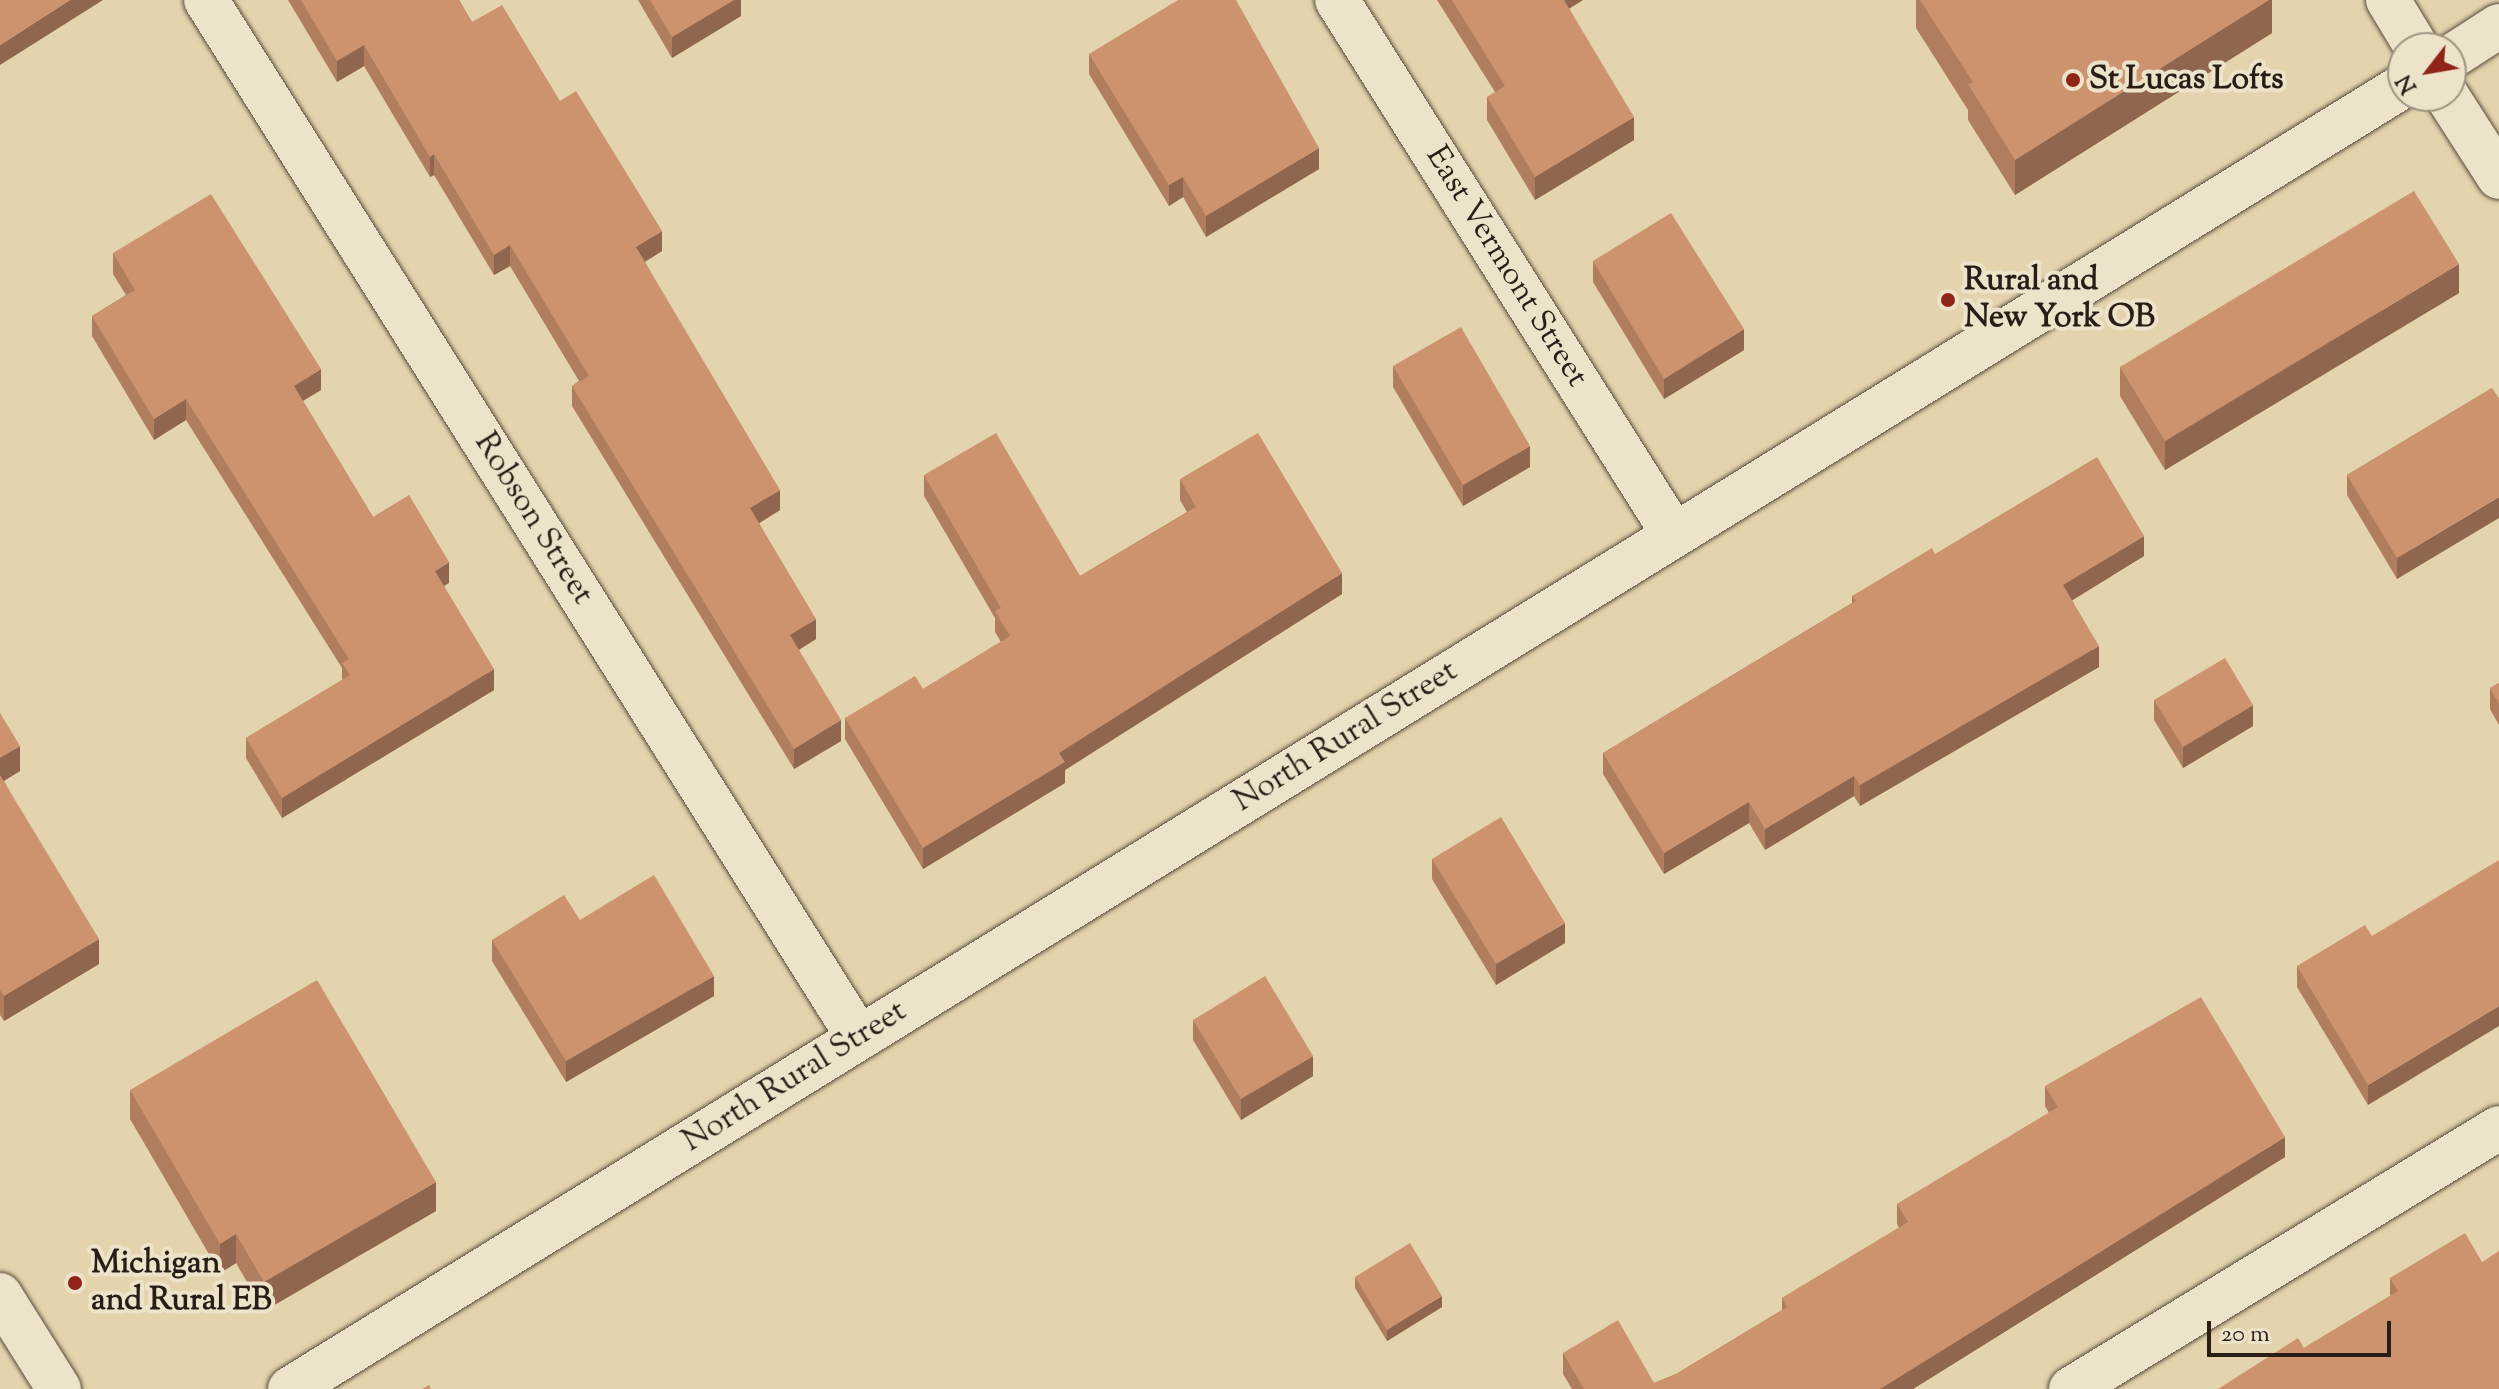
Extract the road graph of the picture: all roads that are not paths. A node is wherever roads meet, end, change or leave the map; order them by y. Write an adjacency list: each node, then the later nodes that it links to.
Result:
1 (206, 0): 11 (main road, Robson Street)
2 (1337, 0): 10 (main road, East Vermont Street)
3 (2388, 0): 5 (main road)
4 (2499, 26): 6 (main road)
5 (2407, 32)
6 (2467, 47)
7 (2387, 96): 10 (main road, North Rural Street)
8 (2457, 112): 9 (main road)
9 (2499, 177)
10 (1674, 535): 11 (main road, North Rural Street)
11 (859, 1038): 15 (main road, North Rural Street)
12 (2499, 1128): 16 (main road)
13 (0, 1295): 14 (main road)
14 (59, 1389)
15 (290, 1389)
16 (2071, 1389)

